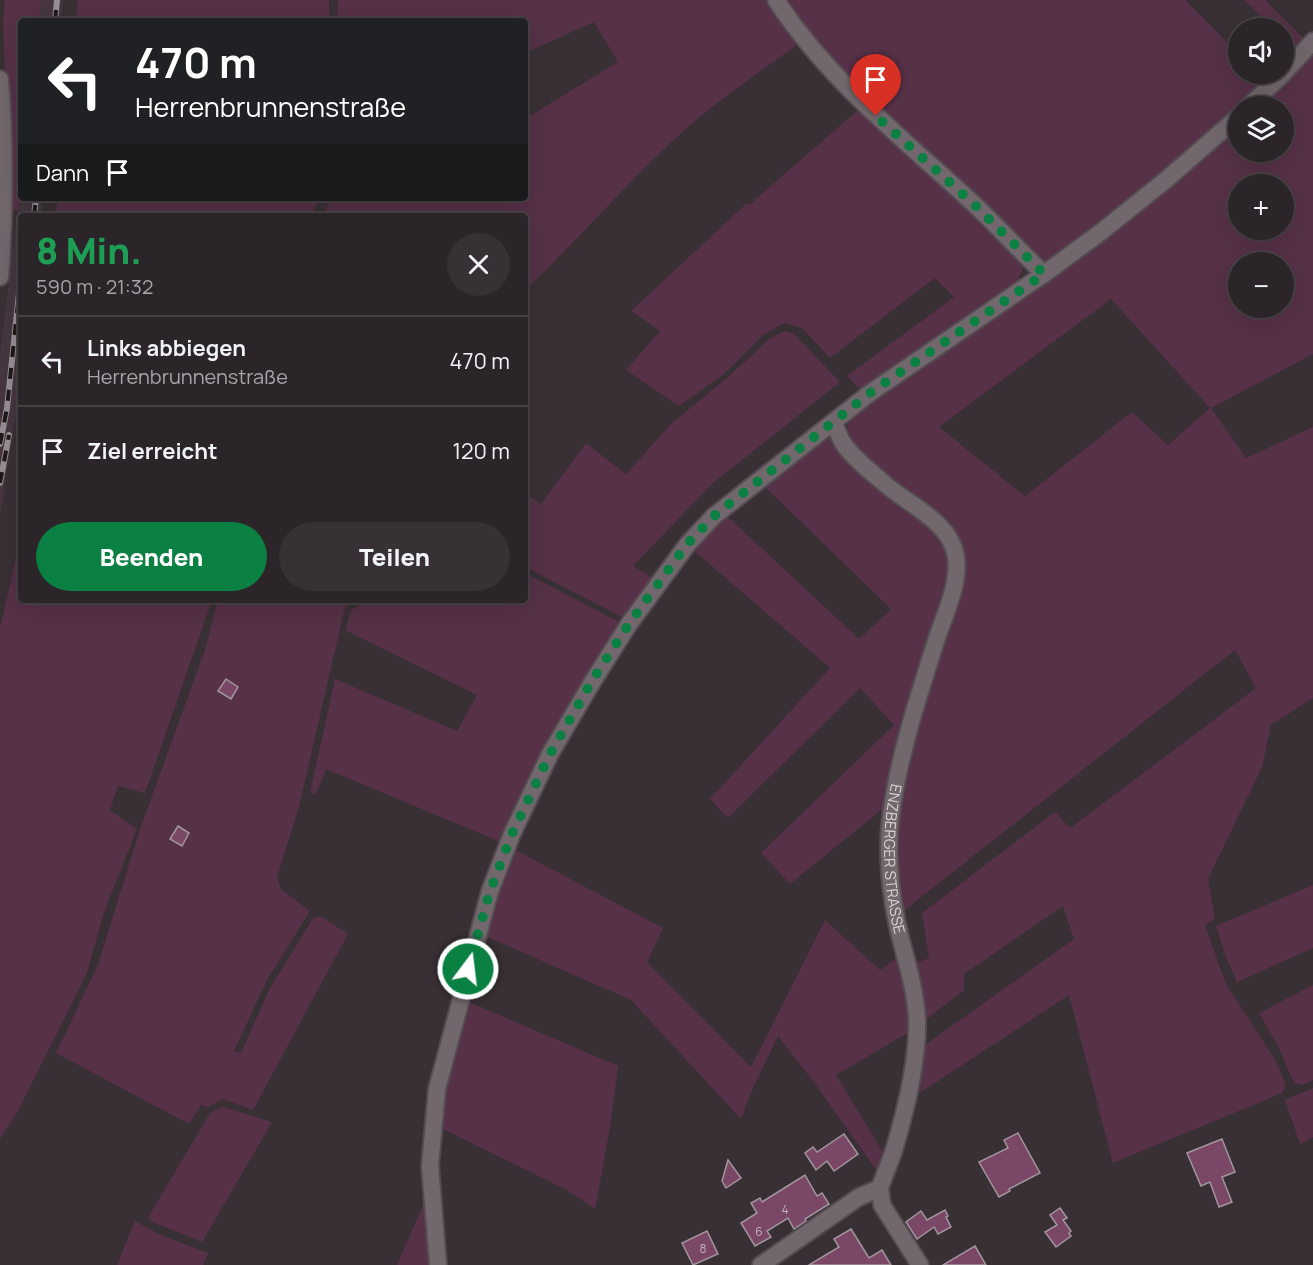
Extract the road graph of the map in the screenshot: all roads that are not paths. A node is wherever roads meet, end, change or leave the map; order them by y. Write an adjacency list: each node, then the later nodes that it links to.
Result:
1 (776, 0): 8 (street)
2 (1313, 41): 3 (street)
3 (1294, 62)
4 (0, 79): 9 (street)
5 (1272, 84): 6 (street)
6 (1260, 96)
7 (1228, 126): 8 (street)
8 (1044, 274): 10 (street)
9 (0, 278)
10 (833, 422): 11 (street, ENZBERGER STRASSE); 12 (street)
11 (880, 1188): 13 (street); 14 (street)
12 (438, 1265)
13 (761, 1265)
14 (920, 1265)

